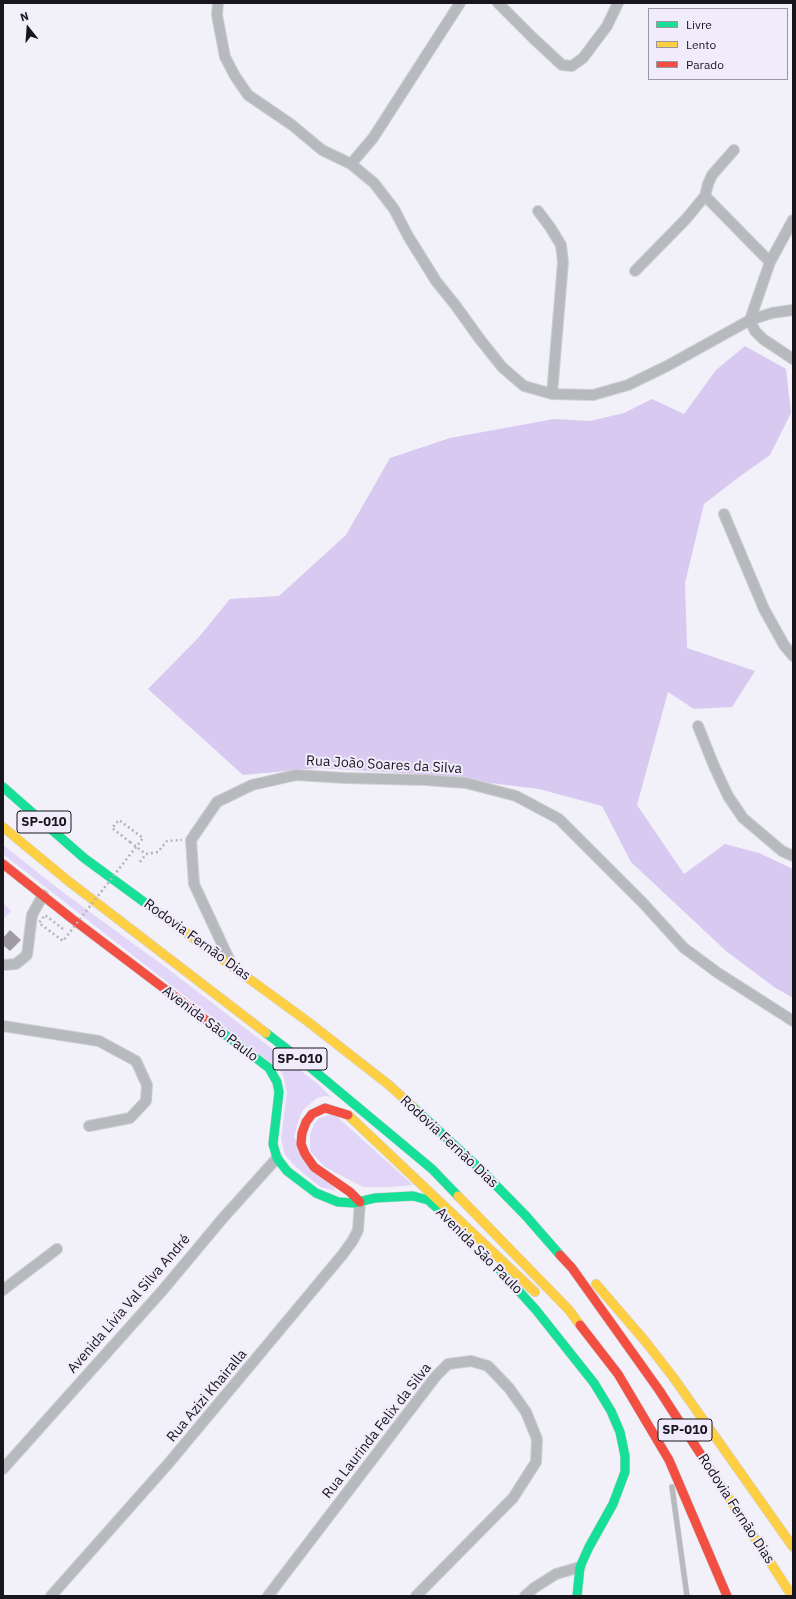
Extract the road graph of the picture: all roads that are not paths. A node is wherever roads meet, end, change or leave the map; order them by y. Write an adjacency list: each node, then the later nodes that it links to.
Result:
1 (218, 3): 6 (street)
2 (460, 3): 6 (street)
3 (498, 3): 4 (street)
4 (618, 3)
5 (734, 150): 7 (street)
6 (351, 164): 15 (street)
7 (705, 196): 10 (street); 11 (street)
8 (538, 211): 15 (street)
9 (793, 220): 10 (street)
10 (770, 262): 13 (street)
11 (635, 271)
12 (793, 310): 13 (street)
13 (750, 320): 14 (street); 15 (street)
14 (793, 359)
15 (552, 394)
16 (724, 514): 17 (street)
17 (793, 656)
18 (698, 726): 21 (street)
19 (3, 787): 25 (main road, Rodovia Fernão Dias / SP-010)
20 (3, 827): 36 (main road, SP-010)
21 (793, 856)
22 (3, 864): 23 (main road, Avenida São Paulo)
23 (43, 895): 24 (street); 29 (main road, Avenida São Paulo)
24 (3, 965)
25 (232, 965): 26 (street, Rua João Soares da Silva); 32 (main road, Rodovia Fernão Dias / SP-010)
26 (793, 1021)
27 (3, 1026): 28 (street)
28 (88, 1126)
29 (277, 1158): 30 (main road, Avenida São Paulo); 38 (street, Avenida Lívia Val Silva André)
30 (360, 1202): 34 (main road); 40 (main road, Avenida São Paulo); 41 (street, Rua Azizi Khairalla)
31 (57, 1249): 33 (street)
32 (572, 1268): 39 (main road); 48 (main road, Rodovia Fernão Dias / SP-010)
33 (3, 1290)
34 (541, 1297)
35 (552, 1308): 36 (main road)
36 (569, 1310): 37 (main road, SP-010)
37 (669, 1460): 46 (lane); 47 (main road, SP-010)
38 (3, 1469)
39 (793, 1547)
40 (580, 1567): 44 (street); 45 (main road, Avenida São Paulo)
41 (51, 1596)
42 (268, 1596): 43 (street, Rua Laurinda Felix da Silva)
43 (416, 1596)
44 (525, 1596)
45 (576, 1596)
46 (687, 1596)
47 (727, 1596)
48 (792, 1596)

